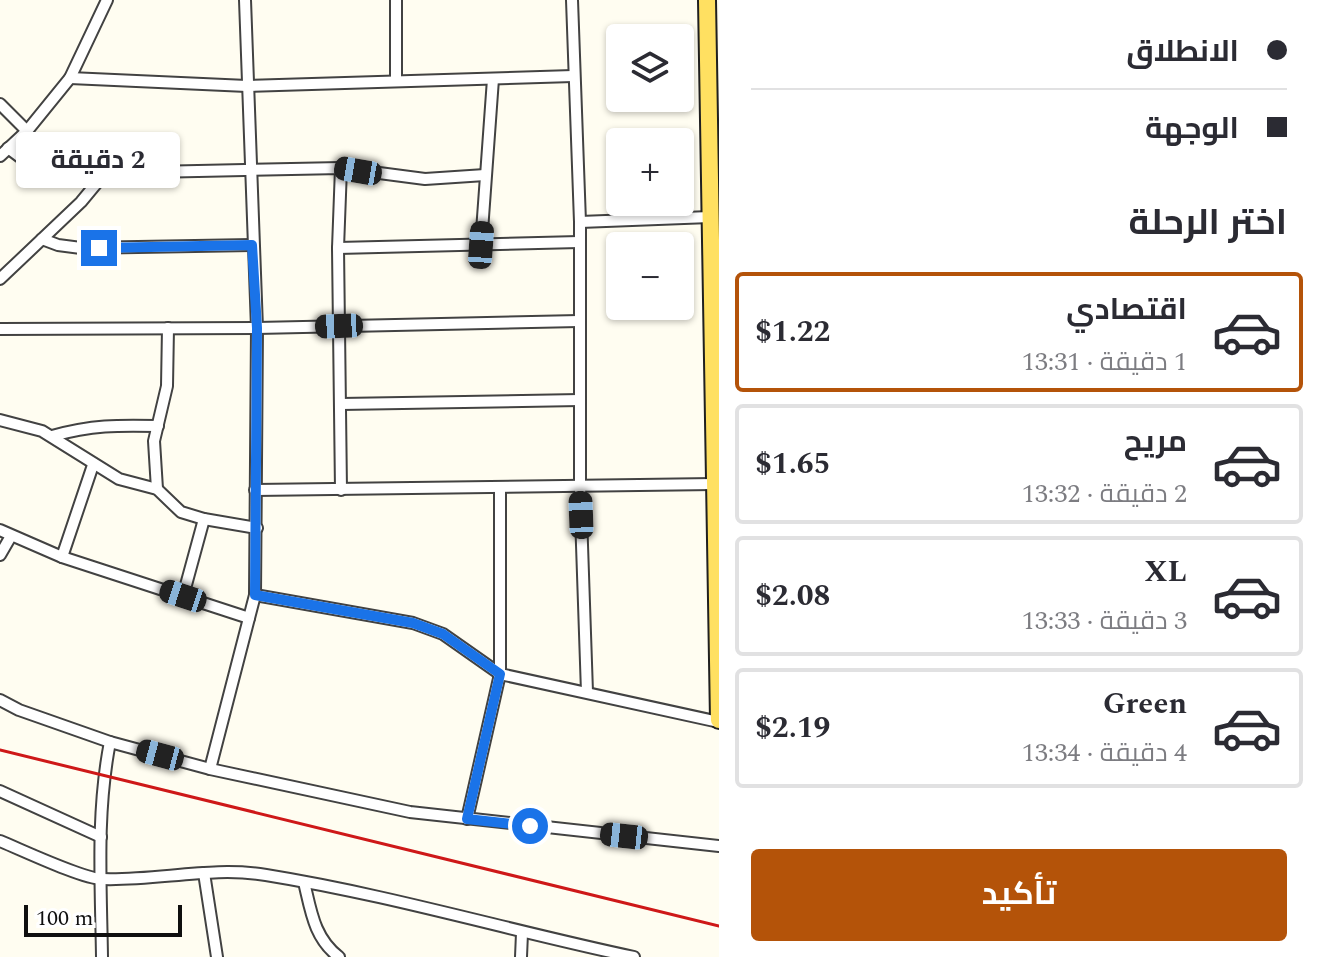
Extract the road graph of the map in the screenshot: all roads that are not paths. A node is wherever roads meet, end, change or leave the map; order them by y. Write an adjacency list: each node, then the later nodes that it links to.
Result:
1 (107, 0): 7 (street)
2 (245, 0): 10 (street)
3 (396, 0): 8 (street)
4 (572, 0): 6 (street)
5 (707, 0): 18 (main road)
6 (573, 76): 9 (street); 19 (street)
7 (70, 78): 10 (street); 12 (street)
8 (396, 79): 9 (street); 10 (street)
9 (493, 79): 17 (street)
10 (247, 86): 15 (street)
11 (0, 104): 12 (street)
12 (27, 131): 13 (street)
13 (4, 152): 16 (street)
14 (341, 168): 15 (street); 17 (street); 24 (street)
15 (251, 169): 16 (street); 22 (street)
16 (105, 173): 20 (street)
17 (485, 175): 23 (street)
18 (710, 217): 19 (street); 37 (main road)
19 (580, 222): 21 (street)
20 (42, 239): 22 (street); 25 (street)
21 (579, 242): 23 (street); 26 (street)
22 (252, 245): 29 (street)
23 (481, 245): 24 (street)
24 (338, 248): 27 (street)
25 (0, 279)
26 (579, 321): 27 (street); 31 (street)
27 (339, 326): 29 (street); 32 (street)
28 (168, 328): 29 (street); 30 (street); 34 (street)
29 (257, 328): 41 (street)
30 (0, 329)
31 (580, 400): 32 (street); 38 (street)
32 (341, 404): 42 (street)
33 (0, 420): 35 (street)
34 (158, 426): 35 (street); 40 (street)
35 (52, 436): 36 (street)
36 (93, 465): 40 (street); 47 (street)
37 (714, 484): 38 (street); 54 (main road)
38 (580, 486): 39 (street); 52 (street)
39 (500, 488): 42 (street); 51 (street)
40 (157, 489): 43 (street)
41 (255, 490): 42 (street); 44 (street)
42 (341, 490)
43 (204, 519): 44 (street); 49 (street)
44 (257, 528): 48 (street)
45 (5, 533): 46 (street); 47 (street)
46 (0, 555)
47 (62, 557): 49 (street)
48 (255, 595): 50 (street); 51 (street)
49 (183, 596): 50 (street)
50 (249, 618): 56 (street)
51 (500, 674): 52 (street); 58 (street)
52 (587, 692): 54 (street)
53 (0, 700): 55 (street)
54 (719, 721)
55 (110, 742): 56 (street); 59 (street)
56 (210, 769): 58 (street)
57 (0, 791): 59 (street)
58 (467, 819): 61 (street)
59 (101, 837): 63 (street)
60 (0, 841): 63 (street)
61 (719, 846)
62 (204, 873): 63 (street); 64 (street); 67 (street)
63 (99, 880): 66 (street)
64 (304, 882): 65 (street); 68 (street)
65 (522, 933): 69 (street); 70 (street)
66 (102, 957)
67 (217, 957)
68 (339, 957)
69 (521, 957)
70 (634, 957)

